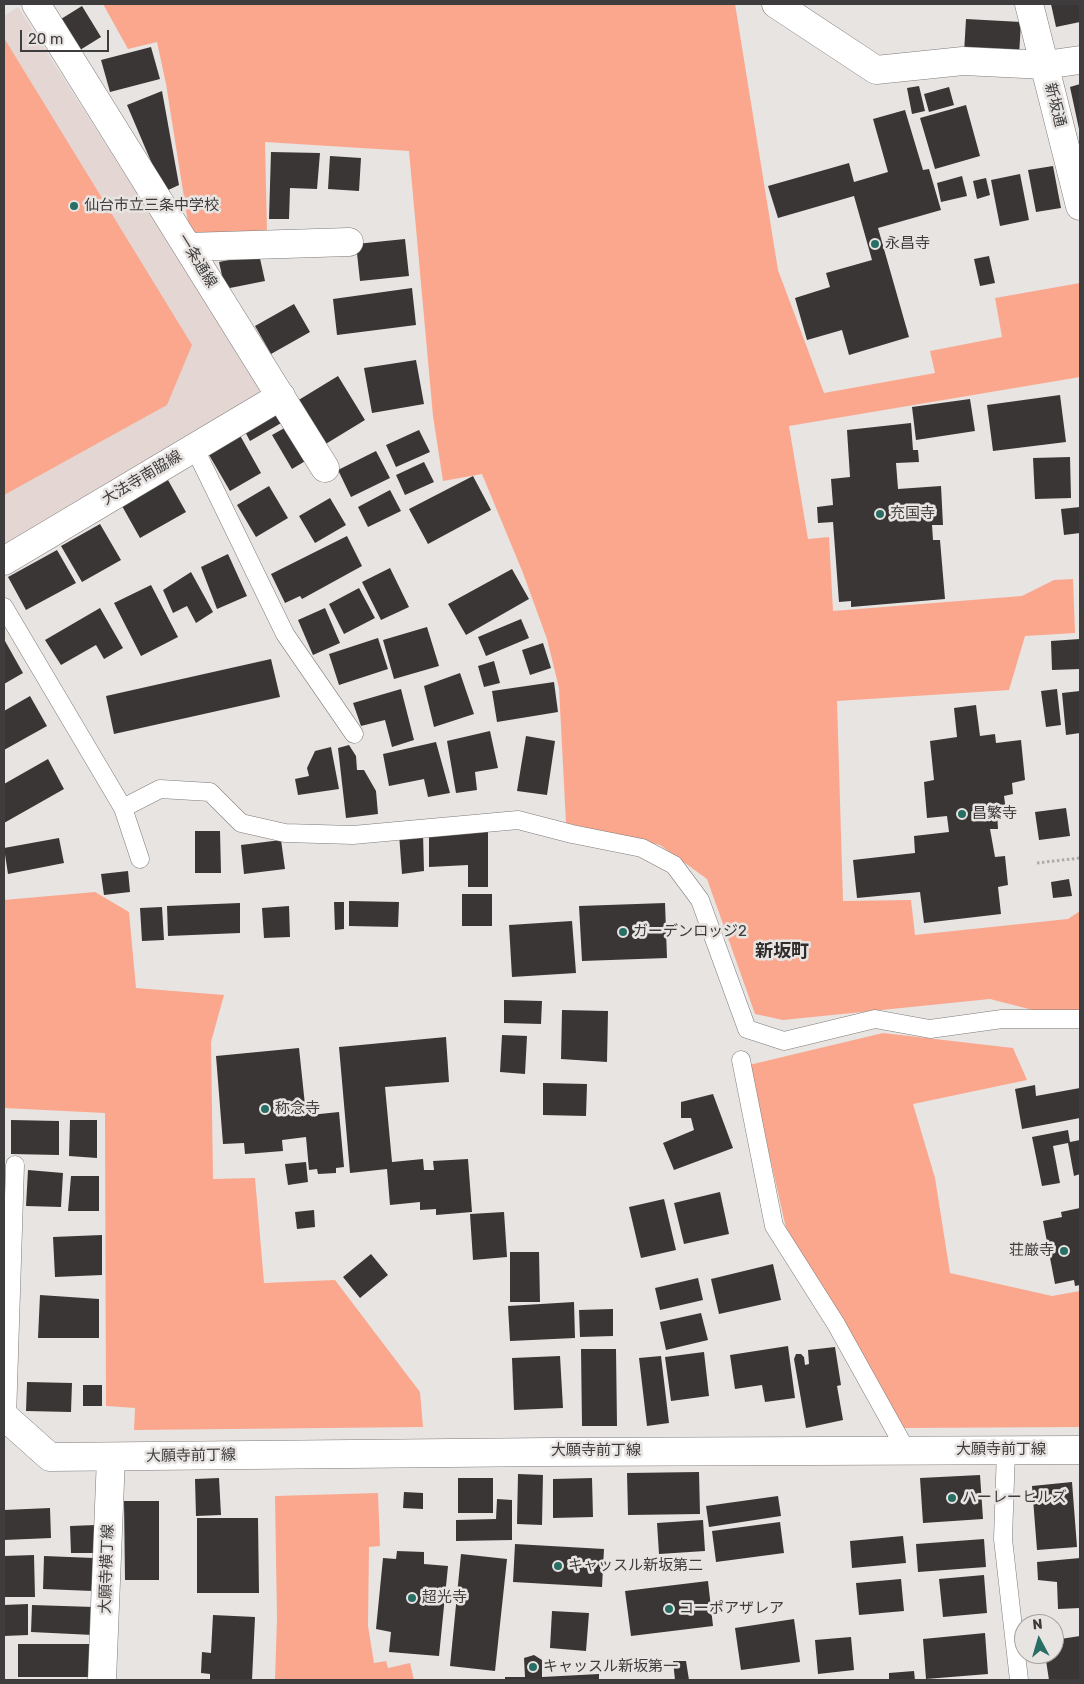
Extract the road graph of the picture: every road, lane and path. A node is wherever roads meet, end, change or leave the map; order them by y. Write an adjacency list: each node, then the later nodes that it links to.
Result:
1 (36, 4): 8 (street, 一条通線)
2 (776, 4): 5 (street)
3 (1029, 4): 5 (street, 新坂通)
4 (1080, 60): 5 (street)
5 (1045, 64): 6 (street, 新坂通)
6 (1080, 206)
7 (349, 242): 8 (street)
8 (188, 247): 9 (street, 一条通線)
9 (281, 396): 10 (street, 大法寺南脇線); 11 (street, 一条通線)
10 (194, 447): 12 (street, 大法寺南脇線); 14 (lane)
11 (325, 468)
12 (4, 561)
13 (4, 607): 15 (lane)
14 (354, 734)
15 (123, 808): 17 (lane); 19 (lane)
16 (1080, 858): 18 (path)
17 (140, 859)
18 (1037, 864)
19 (1080, 1019)
20 (741, 1060): 23 (lane)
21 (15, 1165): 22 (lane)
22 (5, 1417): 26 (street, 大願寺前丁線)
23 (906, 1450): 24 (street, 大願寺前丁線); 26 (street, 大願寺前丁線)
24 (1006, 1450): 25 (street, 大願寺前丁線); 28 (lane)
25 (1080, 1450)
26 (111, 1457): 27 (street, 大願寺横丁線)
27 (102, 1680)
28 (1018, 1680)

